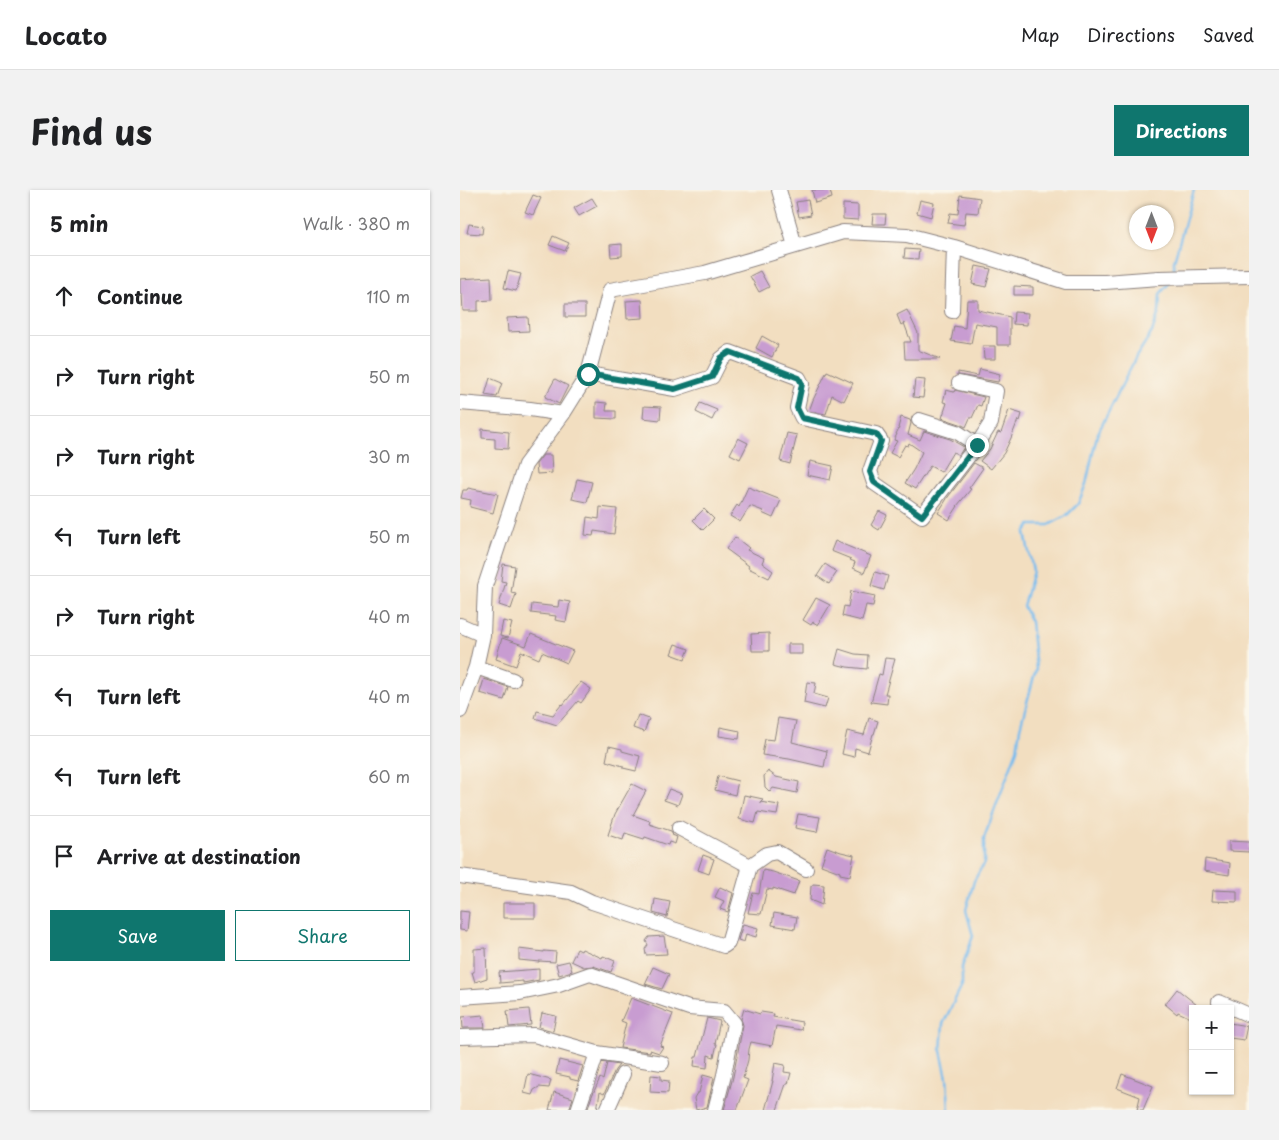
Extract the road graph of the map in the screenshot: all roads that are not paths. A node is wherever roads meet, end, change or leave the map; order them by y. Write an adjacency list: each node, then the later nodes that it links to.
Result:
1 (779, 190): 2 (street)
2 (795, 246): 3 (street); 6 (street)
3 (954, 247): 4 (street); 5 (street)
4 (1249, 276)
5 (952, 311)
6 (588, 374): 9 (street); 11 (street)
7 (959, 383): 11 (street)
8 (460, 403): 9 (street)
9 (563, 414): 13 (street)
10 (919, 420): 11 (street)
11 (977, 445)
12 (460, 625): 13 (street)
13 (483, 635): 14 (street)
14 (476, 667): 15 (street); 16 (street)
15 (513, 680)
16 (465, 682): 17 (street)
17 (460, 711)
18 (679, 828): 19 (street)
19 (750, 866): 20 (street); 21 (street)
20 (806, 869)
21 (460, 876)
22 (460, 997): 33 (street)
23 (1218, 1002): 24 (street)
24 (1249, 1015)
25 (460, 1038): 26 (street)
26 (597, 1054): 27 (street); 31 (street)
27 (628, 1058): 28 (street); 30 (street)
28 (662, 1063)
29 (624, 1074): 30 (street)
30 (615, 1092): 32 (street)
31 (578, 1110)
32 (608, 1110)
33 (715, 1110)

